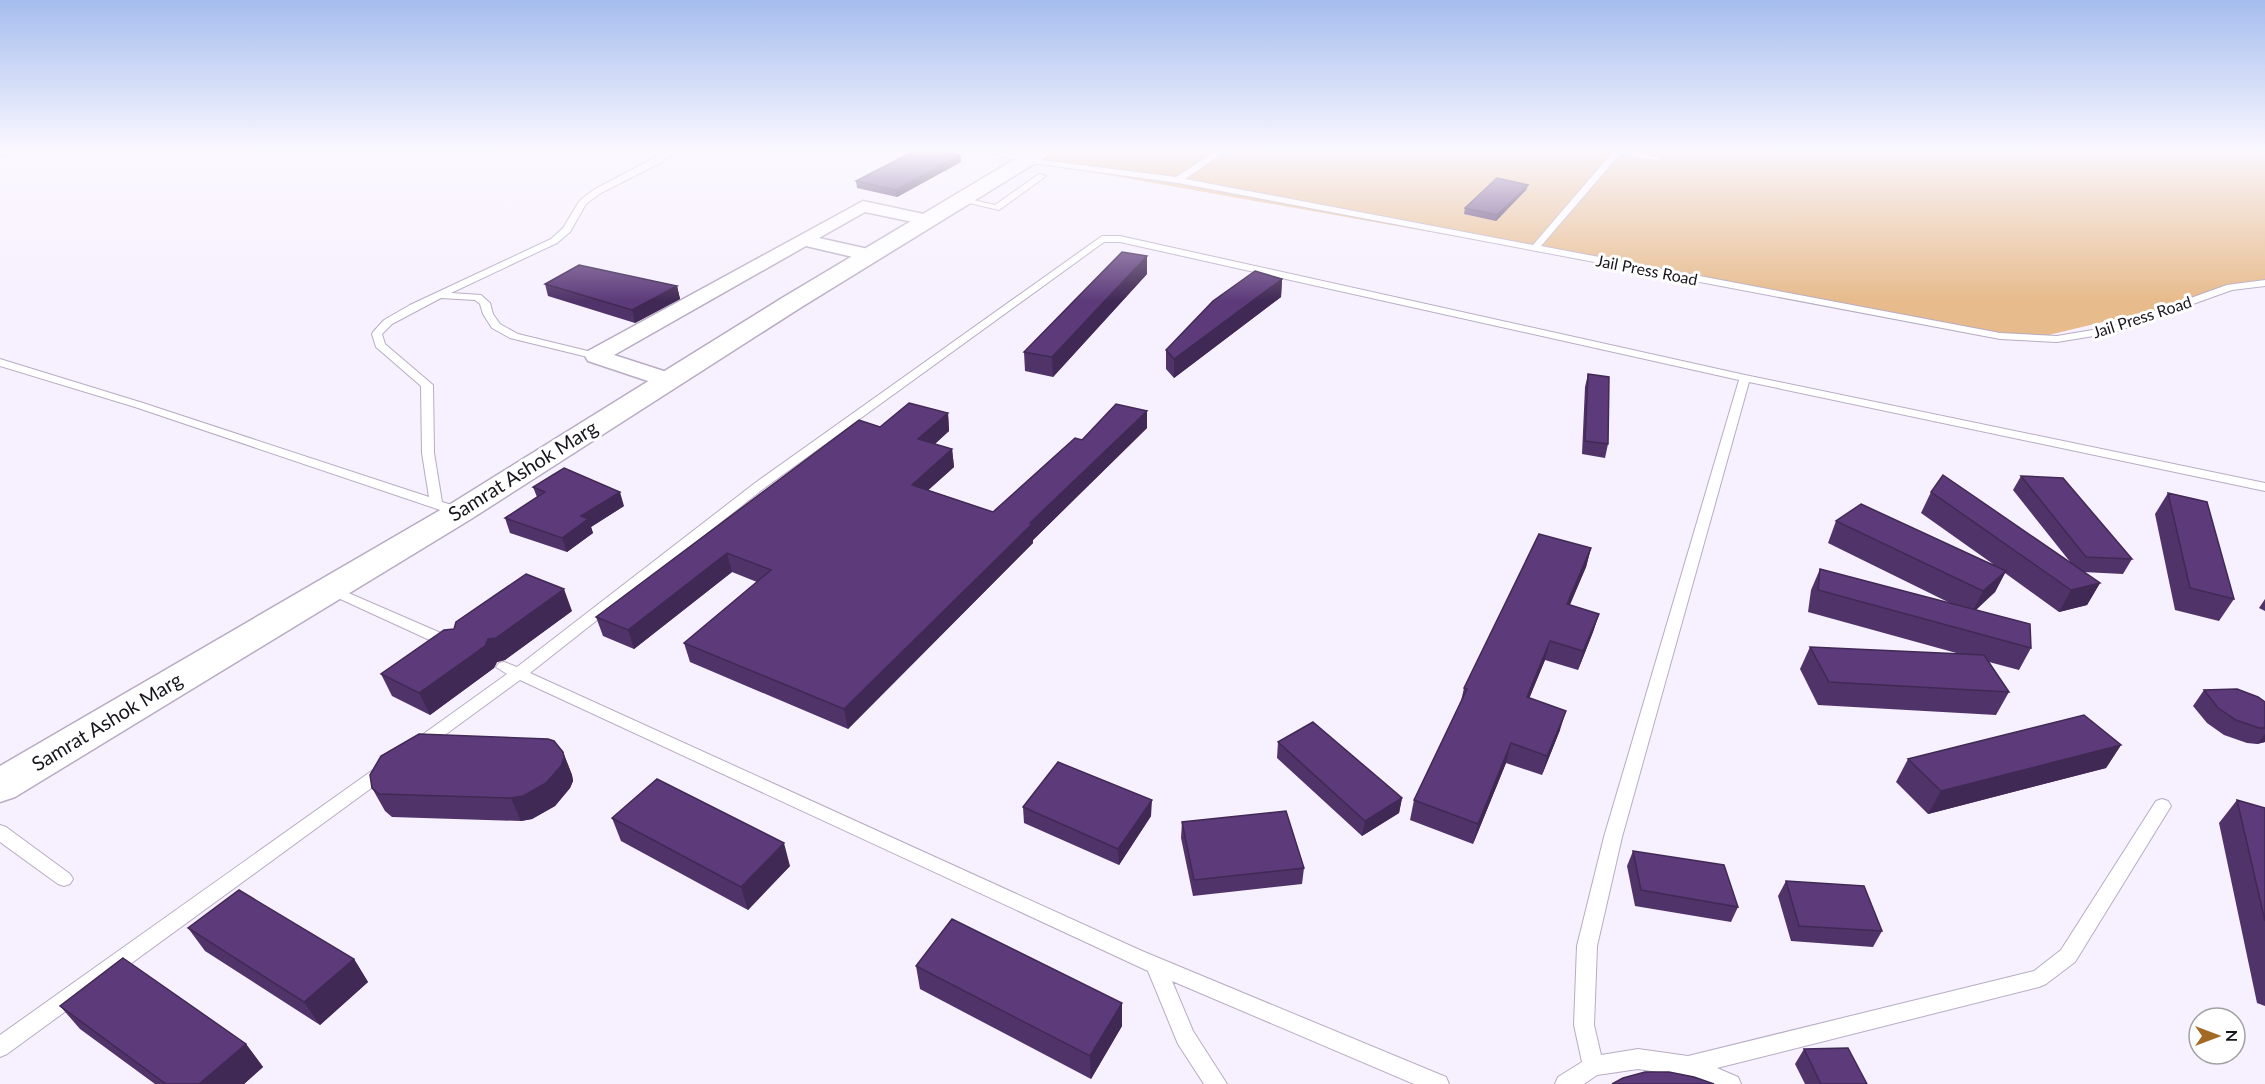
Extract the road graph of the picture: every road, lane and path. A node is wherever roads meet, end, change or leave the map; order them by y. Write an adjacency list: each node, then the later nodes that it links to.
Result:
1 (585, 201): 10 (lane)
2 (959, 201): 5 (street, Samrat Ashok Marg)
3 (1284, 201): 7 (lane, Jail Press Road)
4 (1576, 201): 7 (lane)
5 (927, 220): 6 (street); 8 (street, Samrat Ashok Marg)
6 (804, 240): 8 (street); 11 (street)
7 (1534, 249): 9 (lane, Jail Press Road)
8 (870, 255): 14 (street, Samrat Ashok Marg)
9 (2265, 283)
10 (437, 296): 11 (lane); 16 (lane)
11 (596, 356): 14 (street)
12 (0, 362): 16 (lane)
13 (1745, 378): 15 (lane); 19 (lane); 26 (lane)
14 (668, 380): 16 (street, Samrat Ashok Marg)
15 (2265, 488)
16 (448, 507): 17 (street, Samrat Ashok Marg)
17 (329, 588): 18 (lane); 20 (street, Samrat Ashok Marg)
18 (457, 646)
19 (511, 671): 24 (lane); 25 (lane)
20 (0, 786)
21 (2162, 806): 27 (lane)
22 (0, 832): 23 (lane)
23 (64, 879)
24 (1155, 965): 28 (lane); 29 (lane)
25 (0, 1047)
26 (1593, 1066): 27 (lane); 30 (lane)
27 (1688, 1066): 31 (lane)
28 (1216, 1084)
29 (1438, 1084)
30 (1566, 1084)
31 (1730, 1084)

